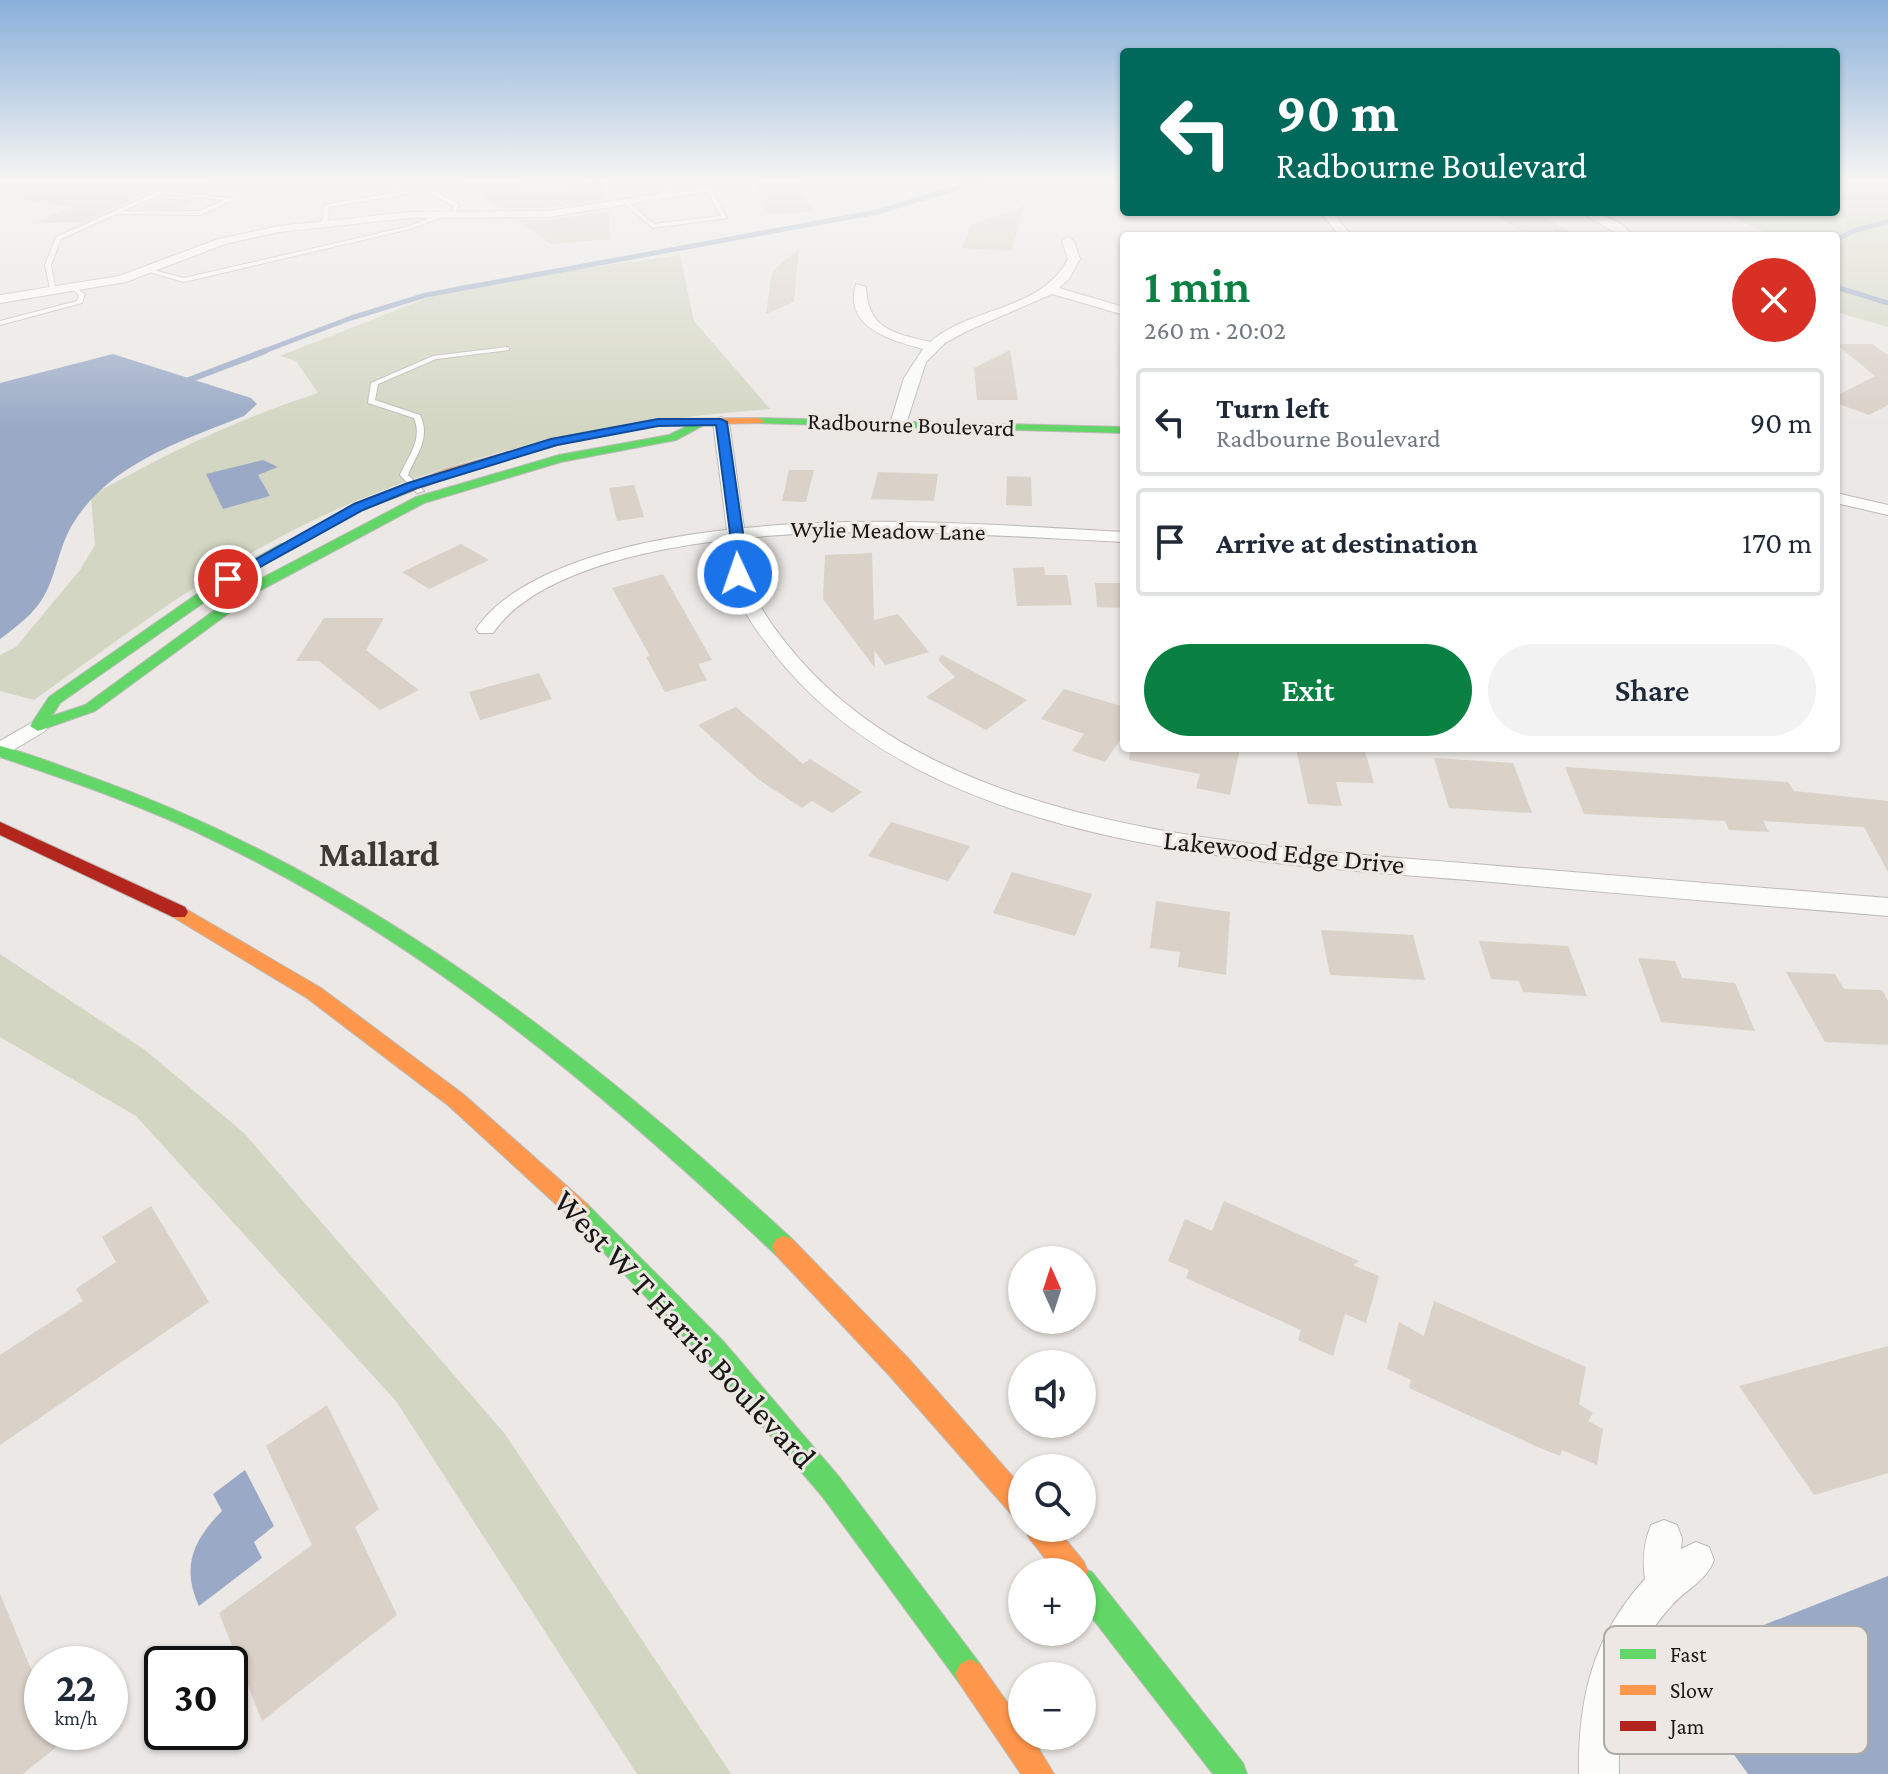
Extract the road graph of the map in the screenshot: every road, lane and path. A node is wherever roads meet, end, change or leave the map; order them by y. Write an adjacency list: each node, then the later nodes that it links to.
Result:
1 (49, 262): 9 (lane)
2 (173, 262): 5 (street)
3 (262, 262): 5 (lane)
4 (1073, 262): 8 (street)
5 (149, 271): 7 (street)
6 (860, 287): 13 (street)
7 (75, 289): 9 (street); 12 (lane)
8 (1052, 290): 11 (street); 13 (street)
9 (53, 292): 10 (street)
10 (0, 299)
11 (1120, 310)
12 (0, 323)
13 (931, 347): 17 (street)
14 (507, 349): 19 (lane)
15 (721, 422): 16 (main road, Radbourne Boulevard); 17 (main road, Radbourne Boulevard); 23 (street, Lakewood Edge Drive)
16 (698, 424): 19 (main road, Radbourne Boulevard); 20 (main road, Radbourne Boulevard)
17 (898, 424): 18 (main road, Radbourne Boulevard)
18 (1120, 430)
19 (412, 486): 20 (lane); 26 (main road, Radbourne Boulevard)
20 (429, 497): 26 (main road, Radbourne Boulevard)
21 (1840, 499): 22 (street)
22 (1888, 510)
23 (736, 533): 24 (street, Wylie Meadow Lane); 25 (street, Wylie Meadow Lane); 29 (street, Lakewood Edge Drive)
24 (1120, 537)
25 (486, 629)
26 (38, 726): 27 (street, Radbourne Boulevard)
27 (0, 751): 30 (main road)
28 (0, 828): 39 (main road, West W T Harris Boulevard)
29 (1888, 907)
30 (1008, 1491)
31 (1664, 1538): 35 (street)
32 (1050, 1542): 33 (main road)
33 (1063, 1558)
34 (1696, 1560): 35 (street)
35 (1665, 1584): 37 (street)
36 (1096, 1600): 40 (main road)
37 (1632, 1626)
38 (1604, 1684): 41 (street)
39 (1039, 1774)
40 (1232, 1774)
41 (1599, 1774)

